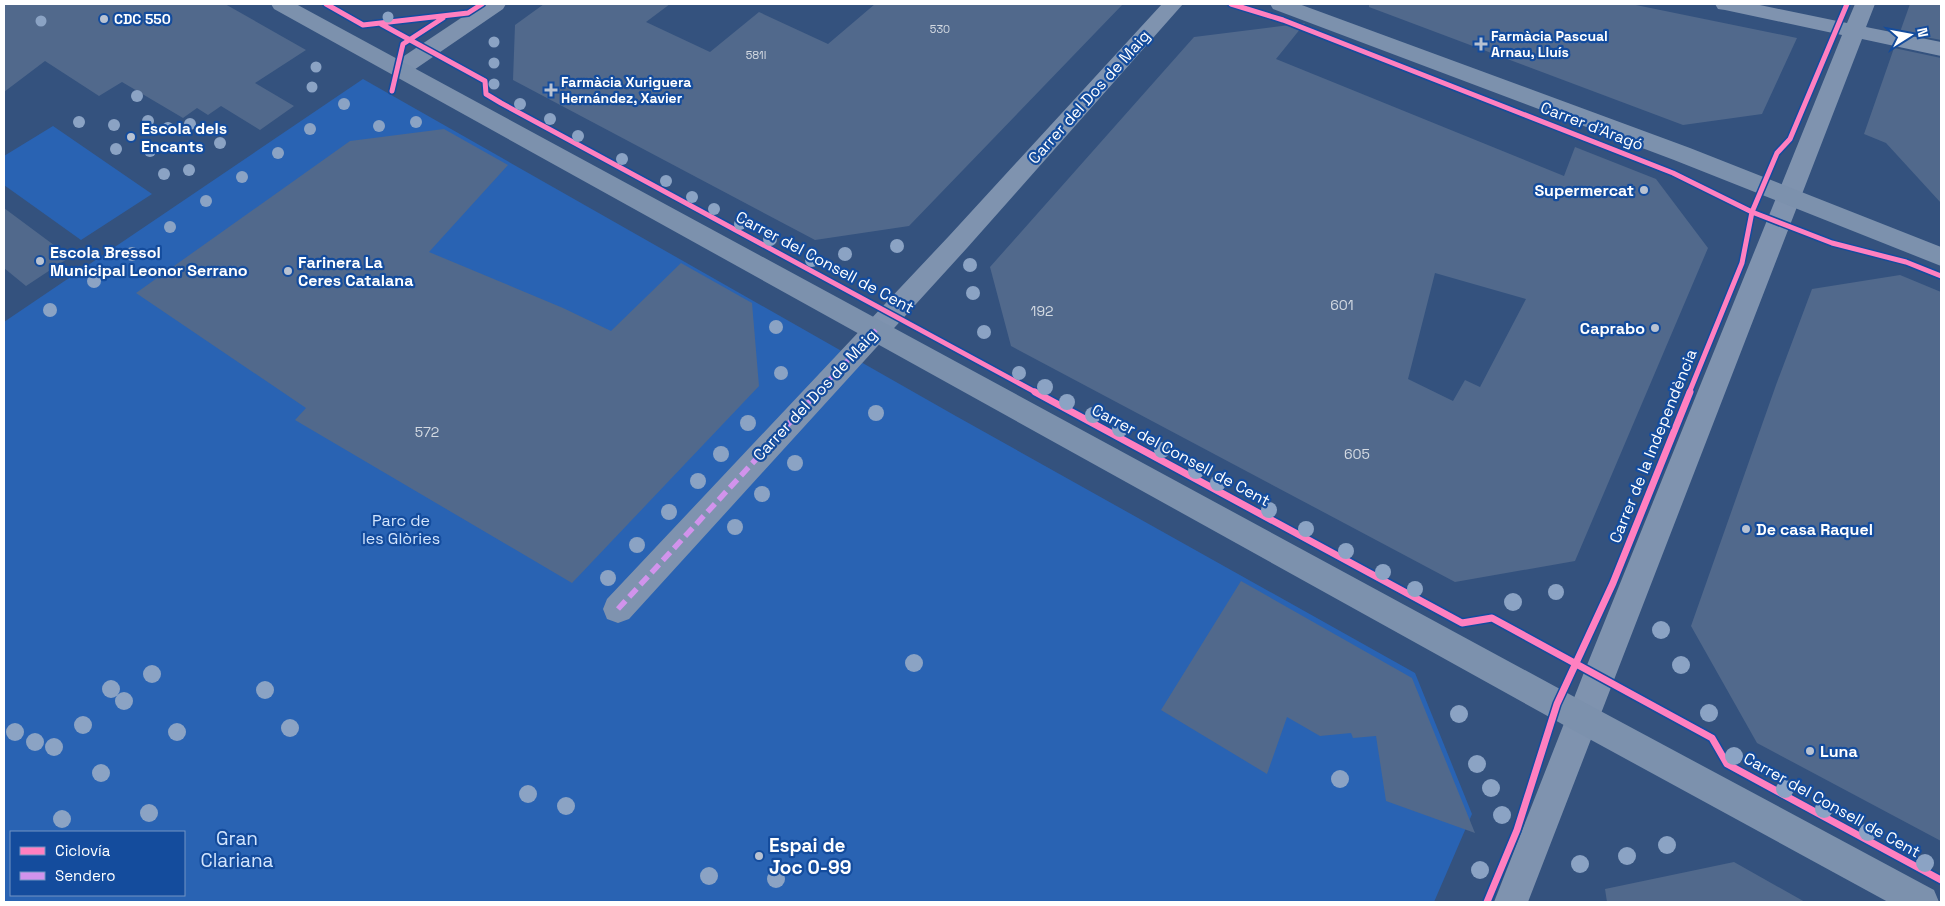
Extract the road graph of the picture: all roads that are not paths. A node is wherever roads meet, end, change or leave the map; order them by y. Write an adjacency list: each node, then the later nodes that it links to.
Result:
1 (281, 4): 9 (main road, Carrer del Consell de Cent)
2 (496, 4): 9 (street)
3 (1173, 4): 12 (street, Carrer del Dos de Maig)
4 (1280, 4): 10 (main road, Carrer d'Aragó)
5 (1725, 4): 7 (street)
6 (1866, 4): 7 (street)
7 (1855, 31): 8 (street); 10 (street)
8 (1941, 49)
9 (400, 69): 12 (main road, Carrer del Consell de Cent)
10 (1789, 196): 11 (main road, Carrer d'Aragó); 14 (street)
11 (1941, 257)
12 (876, 330): 13 (street, Carrer del Dos de Maig); 14 (main road, Carrer del Consell de Cent)
13 (618, 609)
14 (1582, 718): 15 (street); 16 (main road, Carrer del Consell de Cent)
15 (1511, 902)
16 (1922, 902)

